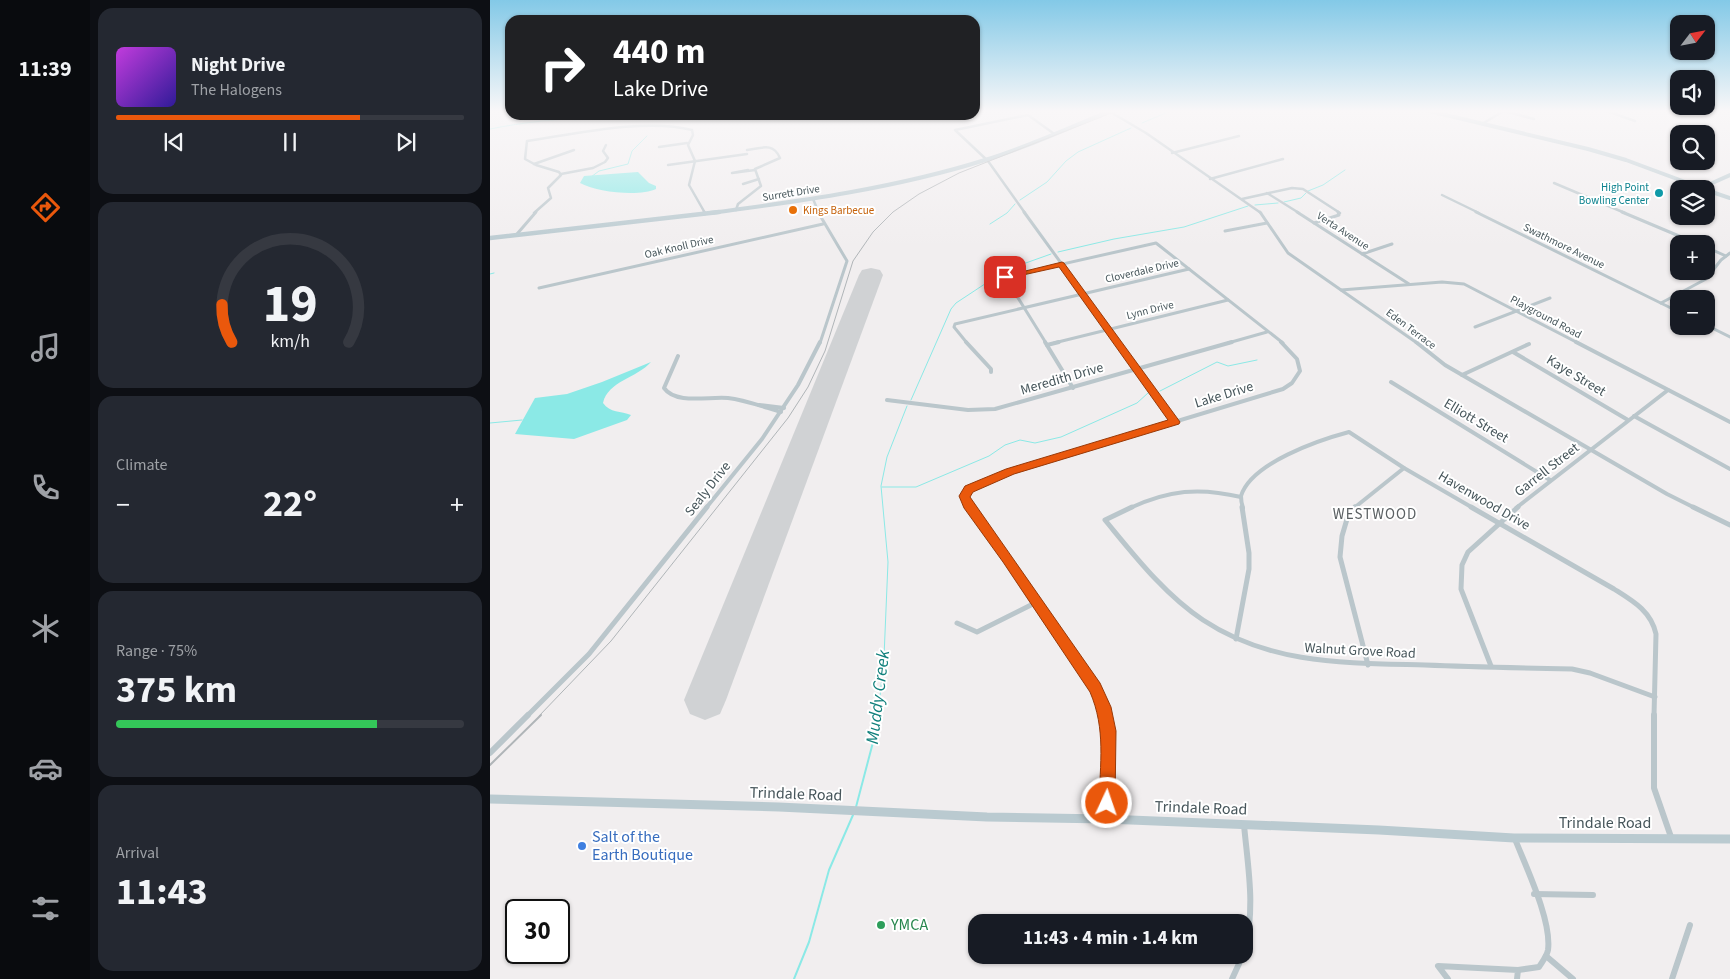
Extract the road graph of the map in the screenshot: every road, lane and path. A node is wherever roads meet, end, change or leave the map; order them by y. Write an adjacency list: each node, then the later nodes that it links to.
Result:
1 (525, 156): 14 (street)
2 (558, 156): 14 (street)
3 (606, 156): 18 (street)
4 (691, 156): 13 (street)
5 (727, 156): 13 (street)
6 (780, 156): 17 (street)
7 (982, 156): 11 (street)
8 (998, 156): 11 (main road, Surrett Drive)
9 (1176, 156): 21 (street, Eden Terrace)
10 (1610, 156): 22 (main road)
11 (987, 160): 30 (main road, Surrett Drive); 47 (street)
12 (1282, 160): 21 (street)
13 (694, 162): 15 (street); 35 (street)
14 (534, 164): 18 (street)
15 (668, 166)
16 (748, 170): 16 (street); 17 (street)
17 (754, 170): 20 (street)
18 (561, 174): 40 (street)
19 (1730, 175): 24 (main road)
20 (758, 179): 25 (street); 32 (street)
21 (1210, 179): 31 (street, Eden Terrace)
22 (1680, 180)
23 (1554, 183): 41 (street)
24 (1715, 183)
25 (743, 184)
26 (1267, 193): 31 (street); 37 (street, Verta Avenue); 37 (street)
27 (1715, 193): 29 (main road)
28 (1442, 195): 55 (street, Swathmore Avenue)
29 (1730, 198)
30 (814, 199): 33 (main road, Surrett Drive); 38 (street, Sealy Drive)
31 (1242, 199): 36 (street, Eden Terrace)
32 (742, 200): 33 (street); 34 (street)
33 (742, 209): 34 (main road, Surrett Drive)
34 (736, 210): 35 (main road, Surrett Drive)
35 (706, 214): 40 (main road, Surrett Drive)
36 (1267, 222): 39 (street); 51 (street, Eden Terrace)
37 (1314, 223): 45 (street, Verta Avenue)
38 (823, 224): 50 (street, Oak Knoll Drive); 75 (street, Sealy Drive)
39 (1225, 231)
40 (517, 234): 42 (main road, Surrett Drive)
41 (1677, 235)
42 (490, 238)
43 (1392, 244): 45 (street)
44 (1715, 250): 46 (street)
45 (1362, 254): 49 (street, Verta Avenue)
46 (1728, 255): 55 (street)
47 (1062, 264): 48 (street, Lake Drive); 52 (street); 56 (street, Lake Drive)
48 (1189, 269): 52 (street, Cloverdale Drive); 54 (street, Lake Drive)
49 (1410, 284): 51 (street, Playground Road); 58 (street, Playground Road)
50 (539, 288)
51 (1341, 290): 70 (street, Eden Terrace)
52 (1083, 294): 56 (street, Cloverdale Drive); 60 (street)
53 (1550, 298): 58 (street)
54 (1228, 300): 60 (street, Lynn Drive); 62 (street, Lake Drive)
55 (1661, 303): 57 (street, Swathmore Avenue)
56 (1024, 308): 65 (street); 69 (street, Cloverdale Drive)
57 (1670, 308)
58 (1516, 311): 59 (street); 73 (street, Playground Road)
59 (1475, 327)
60 (1109, 330): 65 (street, Lynn Drive); 68 (street)
61 (1715, 330): 63 (street)
62 (1268, 332): 68 (street, Meredith Drive); 78 (street, Lake Drive)
63 (1730, 337)
64 (1529, 344): 66 (street)
65 (1047, 345): 72 (street)
66 (1513, 352): 70 (street); 77 (street, Kaye Street)
67 (678, 356): 75 (street)
68 (1137, 369): 72 (street, Meredith Drive); 78 (street)
69 (991, 372)
70 (1462, 375): 80 (street, Eden Terrace)
71 (1391, 382): 83 (street, Elliott Street)
72 (1073, 388): 74 (street, Meredith Drive)
73 (1668, 390): 76 (street, Garrell Street); 79 (street, Playground Road)
74 (887, 400)
75 (783, 410): 93 (street, Sealy Drive)
76 (1634, 416): 77 (street, Garrell Street); 82 (street)
77 (1628, 420): 80 (street, Garrell Street)
78 (1175, 422): 87 (street, Lake Drive)
79 (1730, 422)
80 (1591, 449): 83 (street, Garrell Street); 86 (street, Eden Terrace)
81 (1404, 468): 84 (street, Havenwood Drive); 85 (street, Havenwood Drive); 90 (street)
82 (1730, 469)
83 (1550, 480): 85 (street, Garrell Street)
84 (1241, 497): 89 (street); 89 (street, Walnut Grove Road)
85 (1499, 522): 91 (street, Garrell Street); 92 (street, Havenwood Drive)
86 (1730, 525)
87 (1037, 602): 88 (street); 95 (street, Lake Drive)
88 (957, 623)
89 (1236, 639): 90 (street, Walnut Grove Road)
90 (1368, 665): 91 (street, Walnut Grove Road)
91 (1491, 666): 92 (street, Walnut Grove Road)
92 (1655, 697): 98 (street, Havenwood Drive)
93 (490, 753)
94 (490, 799): 95 (main road, Trindale Road)
95 (1106, 819): 96 (main road, Trindale Road)
96 (1244, 825): 97 (main road, Trindale Road); 102 (street)
97 (1514, 838): 98 (main road, Trindale Road); 100 (street)
98 (1670, 838): 99 (main road, Trindale Road)
99 (1730, 839)
100 (1534, 894): 101 (street); 104 (street)
101 (1593, 896)
102 (1250, 914)
103 (1690, 926): 111 (street)
104 (1546, 956): 106 (street); 110 (street)
105 (1239, 964): 107 (street)
106 (1518, 970): 108 (street); 109 (street)
107 (1232, 979)
108 (1448, 979)
109 (1518, 979)
110 (1573, 979)
111 (1672, 979)

